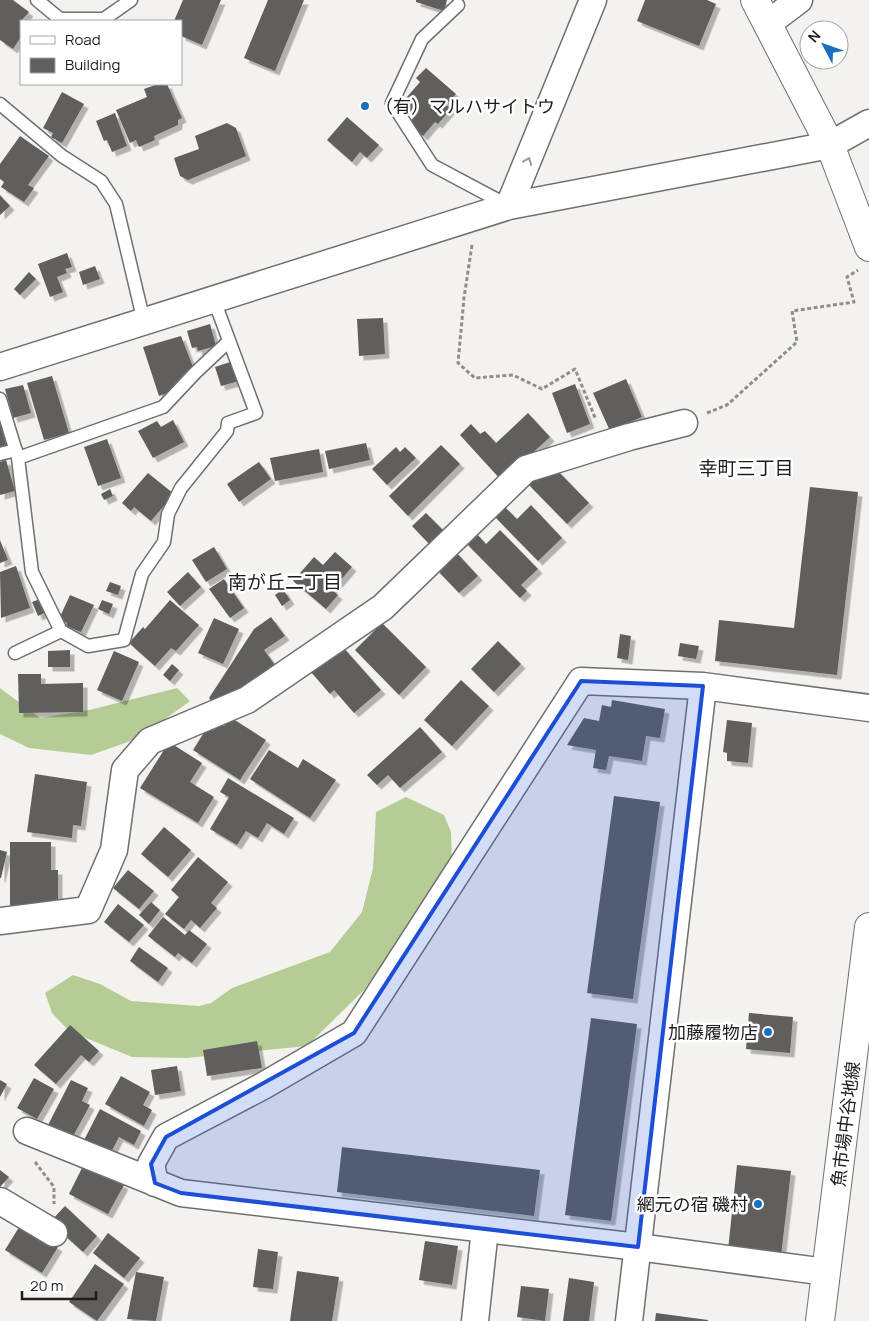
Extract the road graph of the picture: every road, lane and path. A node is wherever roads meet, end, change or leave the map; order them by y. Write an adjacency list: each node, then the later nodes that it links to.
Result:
1 (37, 0): 2 (lane)
2 (131, 0)
3 (594, 0): 11 (street, one-way to 3)
4 (755, 0): 7 (street)
5 (799, 0): 7 (street)
6 (458, 5): 11 (lane)
7 (767, 24): 10 (street)
8 (0, 104): 15 (lane)
9 (869, 123): 10 (street)
10 (830, 145): 11 (street); 13 (street)
11 (509, 206): 12 (street)
12 (476, 216): 14 (street); 20 (path)
13 (865, 257): 19 (path)
14 (214, 300): 15 (street); 16 (lane)
15 (144, 322): 17 (street)
16 (229, 341): 22 (lane); 23 (lane)
17 (0, 367)
18 (0, 399): 22 (lane)
19 (684, 423): 20 (street)
20 (606, 444): 27 (street)
21 (0, 454): 22 (lane)
22 (17, 454): 23 (lane)
23 (61, 631): 24 (lane)
24 (15, 653)
25 (703, 686): 26 (street); 30 (street); 34 (street)
26 (869, 708)
27 (0, 921)
28 (869, 926): 35 (street, 魚市場中谷地線)
29 (27, 1131): 30 (street); 33 (path)
30 (155, 1182): 32 (street)
31 (0, 1201): 33 (street)
32 (485, 1229): 34 (street); 36 (street)
33 (48, 1230)
34 (638, 1247): 35 (street); 37 (street)
35 (826, 1272): 38 (street, 魚市場中谷地線)
36 (475, 1321)
37 (629, 1321)
38 (820, 1321)

